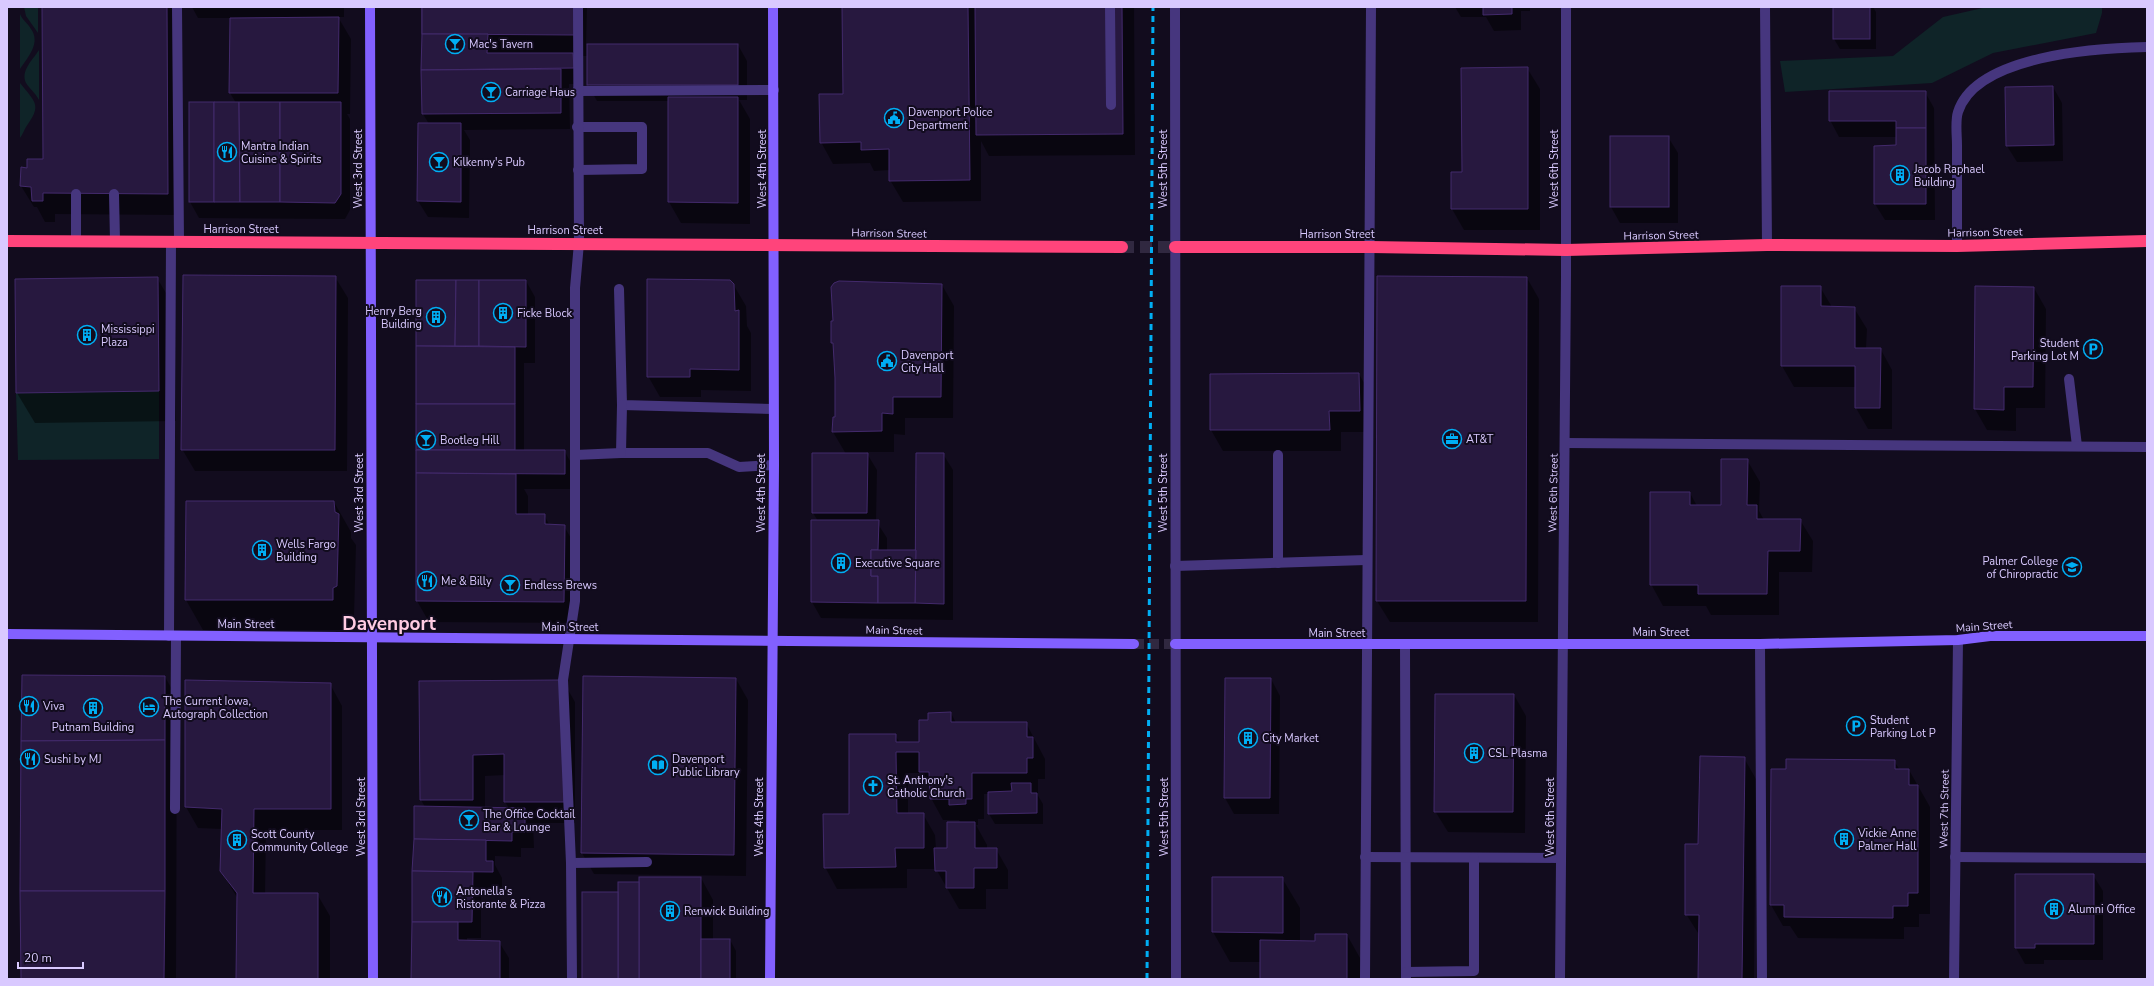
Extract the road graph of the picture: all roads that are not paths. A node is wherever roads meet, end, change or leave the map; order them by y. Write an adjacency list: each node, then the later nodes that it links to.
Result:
1 (177, 7): 21 (street)
2 (370, 7): 23 (street, West 3rd Street)
3 (578, 7): 12 (street)
4 (773, 7): 11 (street, West 4th Street)
5 (1110, 7): 13 (street)
6 (1175, 7): 30 (street, West 5th Street)
7 (1371, 7): 29 (street)
8 (1566, 7): 31 (street, West 6th Street)
9 (1765, 7): 26 (street)
10 (2147, 47): 27 (street)
11 (774, 90): 12 (street); 25 (street, West 4th Street)
12 (577, 91): 14 (street)
13 (1110, 105)
14 (578, 127): 15 (street); 15 (street)
15 (578, 170): 24 (street)
16 (76, 194): 19 (street)
17 (114, 194): 20 (street)
18 (7, 241): 19 (highway, Harrison Street)
19 (76, 241): 20 (highway, Harrison Street)
20 (115, 241): 21 (highway, Harrison Street)
21 (175, 241): 23 (highway, Harrison Street); 47 (street)
22 (2147, 241): 27 (highway, Harrison Street)
23 (370, 242): 24 (highway, Harrison Street); 49 (street, West 3rd Street)
24 (579, 243): 25 (highway, Harrison Street); 40 (street)
25 (774, 244): 28 (highway, Harrison Street); 35 (street, West 4th Street)
26 (1767, 245): 27 (highway, Harrison Street); 31 (highway, Harrison Street)
27 (1957, 246)
28 (1122, 247)
29 (1371, 247): 30 (highway, Harrison Street); 31 (highway, Harrison Street); 43 (street)
30 (1175, 248): 45 (street, West 5th Street)
31 (1566, 250): 36 (street, West 6th Street)
32 (619, 289): 34 (street)
33 (2069, 379): 37 (street)
34 (622, 405): 35 (street); 39 (street)
35 (773, 409): 42 (street, West 4th Street)
36 (1565, 443): 37 (street); 55 (street, West 6th Street)
37 (2077, 446): 38 (street)
38 (2147, 447)
39 (622, 454): 40 (street); 42 (street)
40 (575, 455): 50 (street)
41 (1278, 455): 44 (street)
42 (774, 465): 51 (street, West 4th Street)
43 (1366, 560): 44 (street); 57 (street)
44 (1278, 563): 45 (street)
45 (1176, 566): 54 (street, West 5th Street)
46 (7, 634): 47 (street, Main Street)
47 (172, 636): 49 (street, Main Street); 59 (street)
48 (2147, 636): 52 (street, Main Street)
49 (372, 637): 50 (street, Main Street); 69 (street, West 3rd Street)
50 (571, 639): 51 (street, Main Street); 67 (street)
51 (773, 640): 53 (street, Main Street); 71 (street, West 4th Street)
52 (1958, 640): 56 (street, Main Street); 61 (street, West 7th Street)
53 (1134, 644)
54 (1176, 644): 57 (street, Main Street); 72 (street, West 5th Street)
55 (1563, 644): 56 (street, Main Street); 58 (street, Main Street); 64 (street, West 6th Street)
56 (1760, 644): 75 (street)
57 (1365, 645): 58 (street, Main Street); 60 (street)
58 (1405, 645): 62 (street)
59 (175, 808)
60 (1365, 857): 62 (street); 73 (street)
61 (1955, 857): 65 (street); 76 (street, West 7th Street)
62 (1406, 858): 63 (street); 68 (street)
63 (1474, 858): 64 (street); 68 (street)
64 (1561, 858): 74 (street, West 6th Street)
65 (2147, 858)
66 (648, 862): 67 (street)
67 (571, 863): 70 (street)
68 (1406, 976)
69 (373, 979)
70 (572, 979)
71 (770, 979)
72 (1176, 979)
73 (1365, 979)
74 (1560, 979)
75 (1762, 979)
76 (1954, 979)

